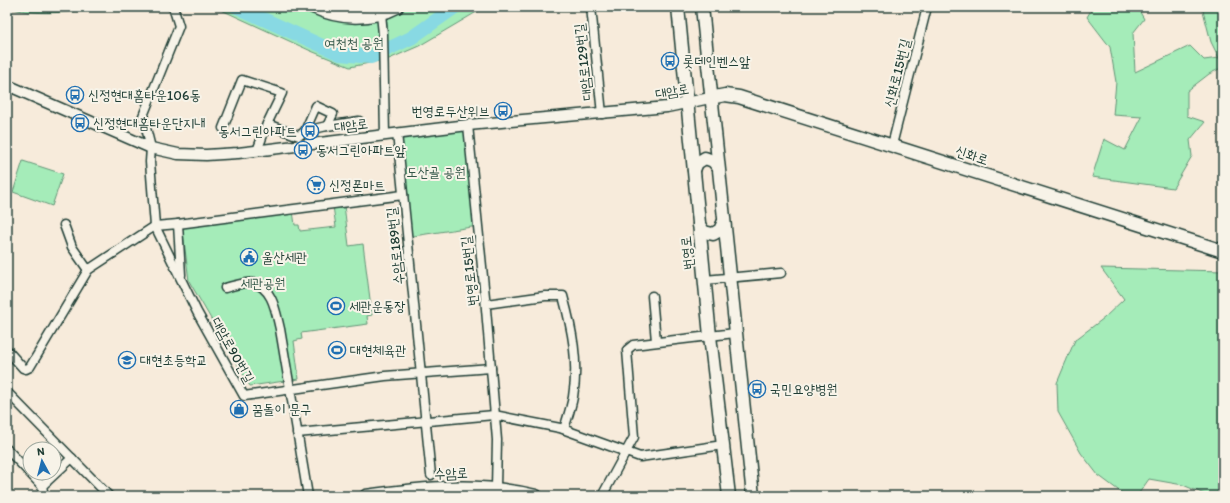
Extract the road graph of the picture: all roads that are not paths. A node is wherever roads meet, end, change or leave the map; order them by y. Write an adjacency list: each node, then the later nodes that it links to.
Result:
1 (173, 7): 22 (street, 대암로90번길)
2 (313, 7): 8 (main road)
3 (397, 7): 8 (main road)
4 (591, 7): 12 (street, 대암로129번길)
5 (678, 7): 11 (main road, 번영로)
6 (702, 7): 10 (main road)
7 (927, 7): 21 (street, 신화로15번길)
8 (379, 10): 20 (street)
9 (7, 85): 22 (street, 대암로)
10 (710, 98): 11 (street, 대암로); 21 (main road, 신화로); 24 (main road)
11 (687, 103): 12 (street, 대암로); 25 (main road, 번영로)
12 (602, 114): 15 (street, 대암로)
13 (359, 121): 16 (street)
14 (267, 124): 17 (street); 18 (street); 23 (street)
15 (468, 125): 19 (street, 대암로); 40 (street, 번영로15번길)
16 (327, 126): 18 (street); 18 (street)
17 (223, 128)
18 (305, 131)
19 (397, 133): 20 (street, 대암로); 26 (street, 수암로189번길)
20 (385, 135): 23 (street, 대암로)
21 (892, 145): 32 (main road, 신화로)
22 (151, 148): 23 (street, 대암로); 31 (street, 대암로90번길)
23 (257, 151)
24 (718, 167): 25 (main road); 27 (main road)
25 (694, 170): 30 (main road, 번영로)
26 (403, 195): 28 (street); 46 (street, 수암로189번길)
27 (724, 223): 30 (main road); 35 (main road)
28 (178, 224): 31 (street); 36 (street)
29 (64, 225): 33 (street)
30 (699, 225): 37 (main road, 번영로)
31 (155, 226): 33 (street); 36 (street, 대암로90번길)
32 (1223, 251)
33 (88, 270): 44 (street)
34 (781, 273): 35 (street)
35 (729, 278): 37 (street); 41 (main road)
36 (181, 279): 47 (street, 대암로90번길)
37 (705, 280): 42 (main road, 번영로)
38 (225, 288): 47 (street)
39 (652, 296): 43 (street)
40 (486, 304): 45 (street, 번영로15번길); 51 (street)
41 (735, 333): 42 (street); 69 (main road)
42 (710, 336): 43 (street); 53 (main road, 번영로)
43 (656, 341): 55 (street)
44 (7, 350)
45 (491, 368): 46 (street, 대암로90번길); 49 (street, 번영로15번길)
46 (421, 374): 47 (street, 대암로90번길); 50 (street, 수암로189번길)
47 (289, 389): 52 (street)
48 (7, 392): 56 (street)
49 (494, 415): 50 (street); 51 (street); 60 (street, 번영로15번길)
50 (425, 420): 52 (street); 57 (street, 수암로189번길)
51 (564, 429): 55 (street)
52 (297, 433): 63 (street)
53 (723, 445): 55 (street); 68 (main road, 번영로)
54 (7, 449): 58 (street)
55 (626, 451): 67 (street)
56 (72, 458): 58 (street); 62 (street)
57 (431, 475)
58 (42, 486): 61 (street)
59 (429, 488): 60 (main road, 수암로); 64 (main road, 수암로); 65 (street)
60 (496, 488): 66 (main road, 수암로)
61 (44, 496)
62 (109, 496)
63 (308, 496)
64 (366, 496)
65 (443, 496)
66 (536, 496)
67 (602, 496)
68 (729, 496)
69 (753, 496)

